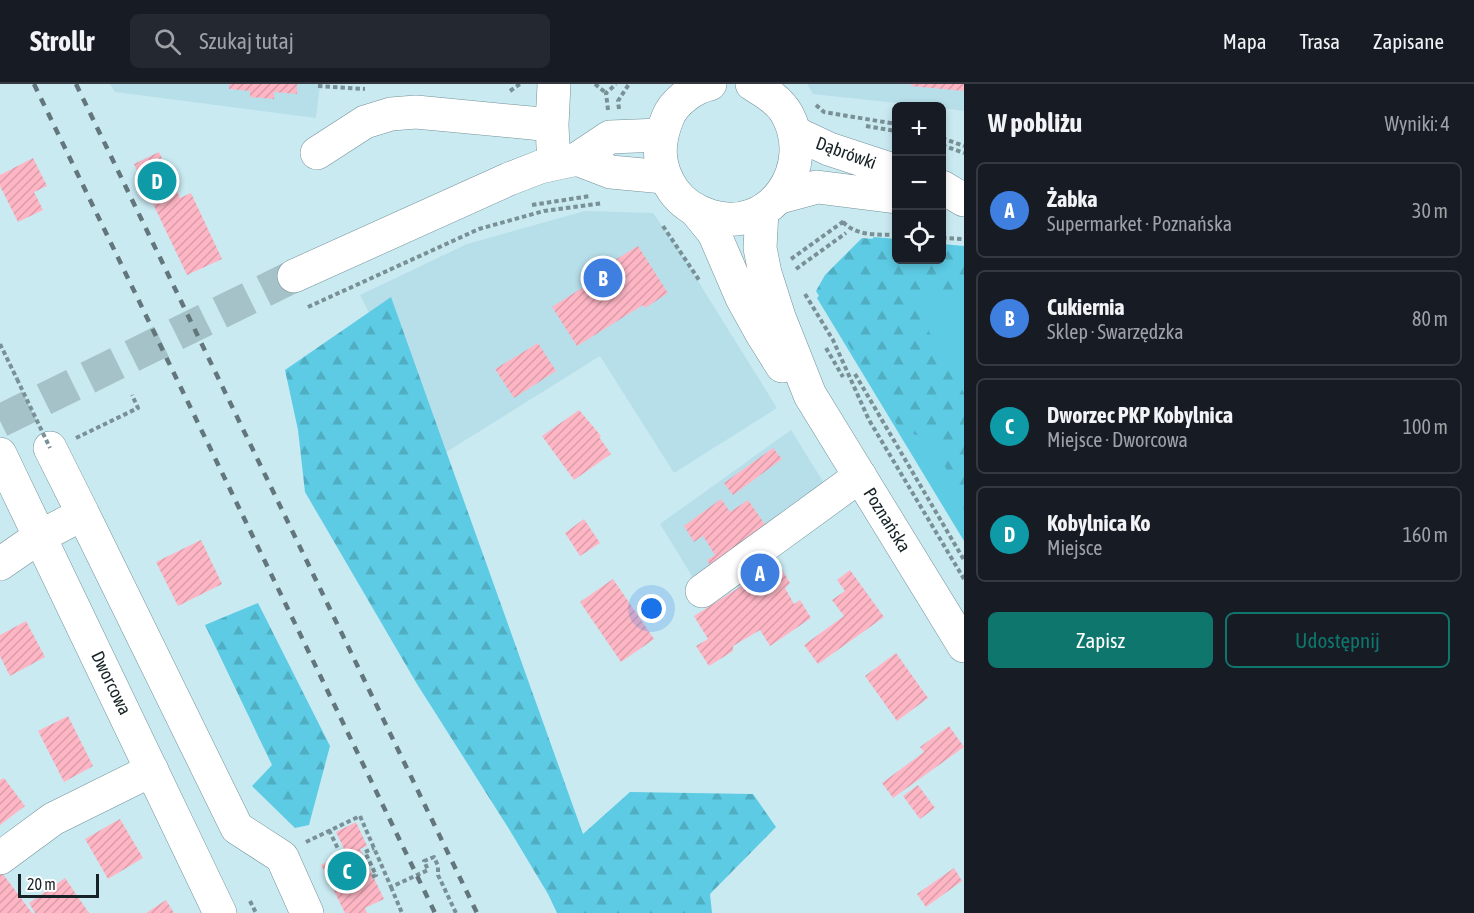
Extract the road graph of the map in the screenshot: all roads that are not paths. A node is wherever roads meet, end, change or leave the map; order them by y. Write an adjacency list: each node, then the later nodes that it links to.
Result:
1 (555, 84): 4 (street)
2 (752, 84): 5 (street)
3 (694, 88): 6 (street)
4 (552, 125): 7 (street); 8 (street)
5 (795, 133): 9 (street, Dąbrówki); 14 (street)
6 (661, 135): 8 (street); 10 (street)
7 (317, 153)
8 (566, 161): 10 (street); 17 (street)
9 (892, 169)
10 (664, 177): 16 (street, Poznańska)
11 (946, 191): 13 (street)
12 (892, 196): 14 (street, Dąbrówki)
13 (964, 202): 15 (street)
14 (771, 203): 16 (street, Dąbrówki); 18 (street, Poznańska)
15 (946, 203)
16 (697, 212): 18 (street, Poznańska)
17 (294, 276)
18 (810, 395): 21 (street, Poznańska)
19 (50, 448): 22 (street)
20 (0, 454): 23 (street, Dworcowa)
21 (860, 476): 25 (street); 26 (street, Poznańska)
22 (83, 514): 23 (street); 30 (street)
23 (39, 537): 24 (street); 27 (street, Dworcowa)
24 (0, 564)
25 (702, 591)
26 (964, 646)
27 (152, 770): 28 (street); 29 (street, Dworcowa)
28 (0, 858)
29 (220, 913)
30 (308, 913)

